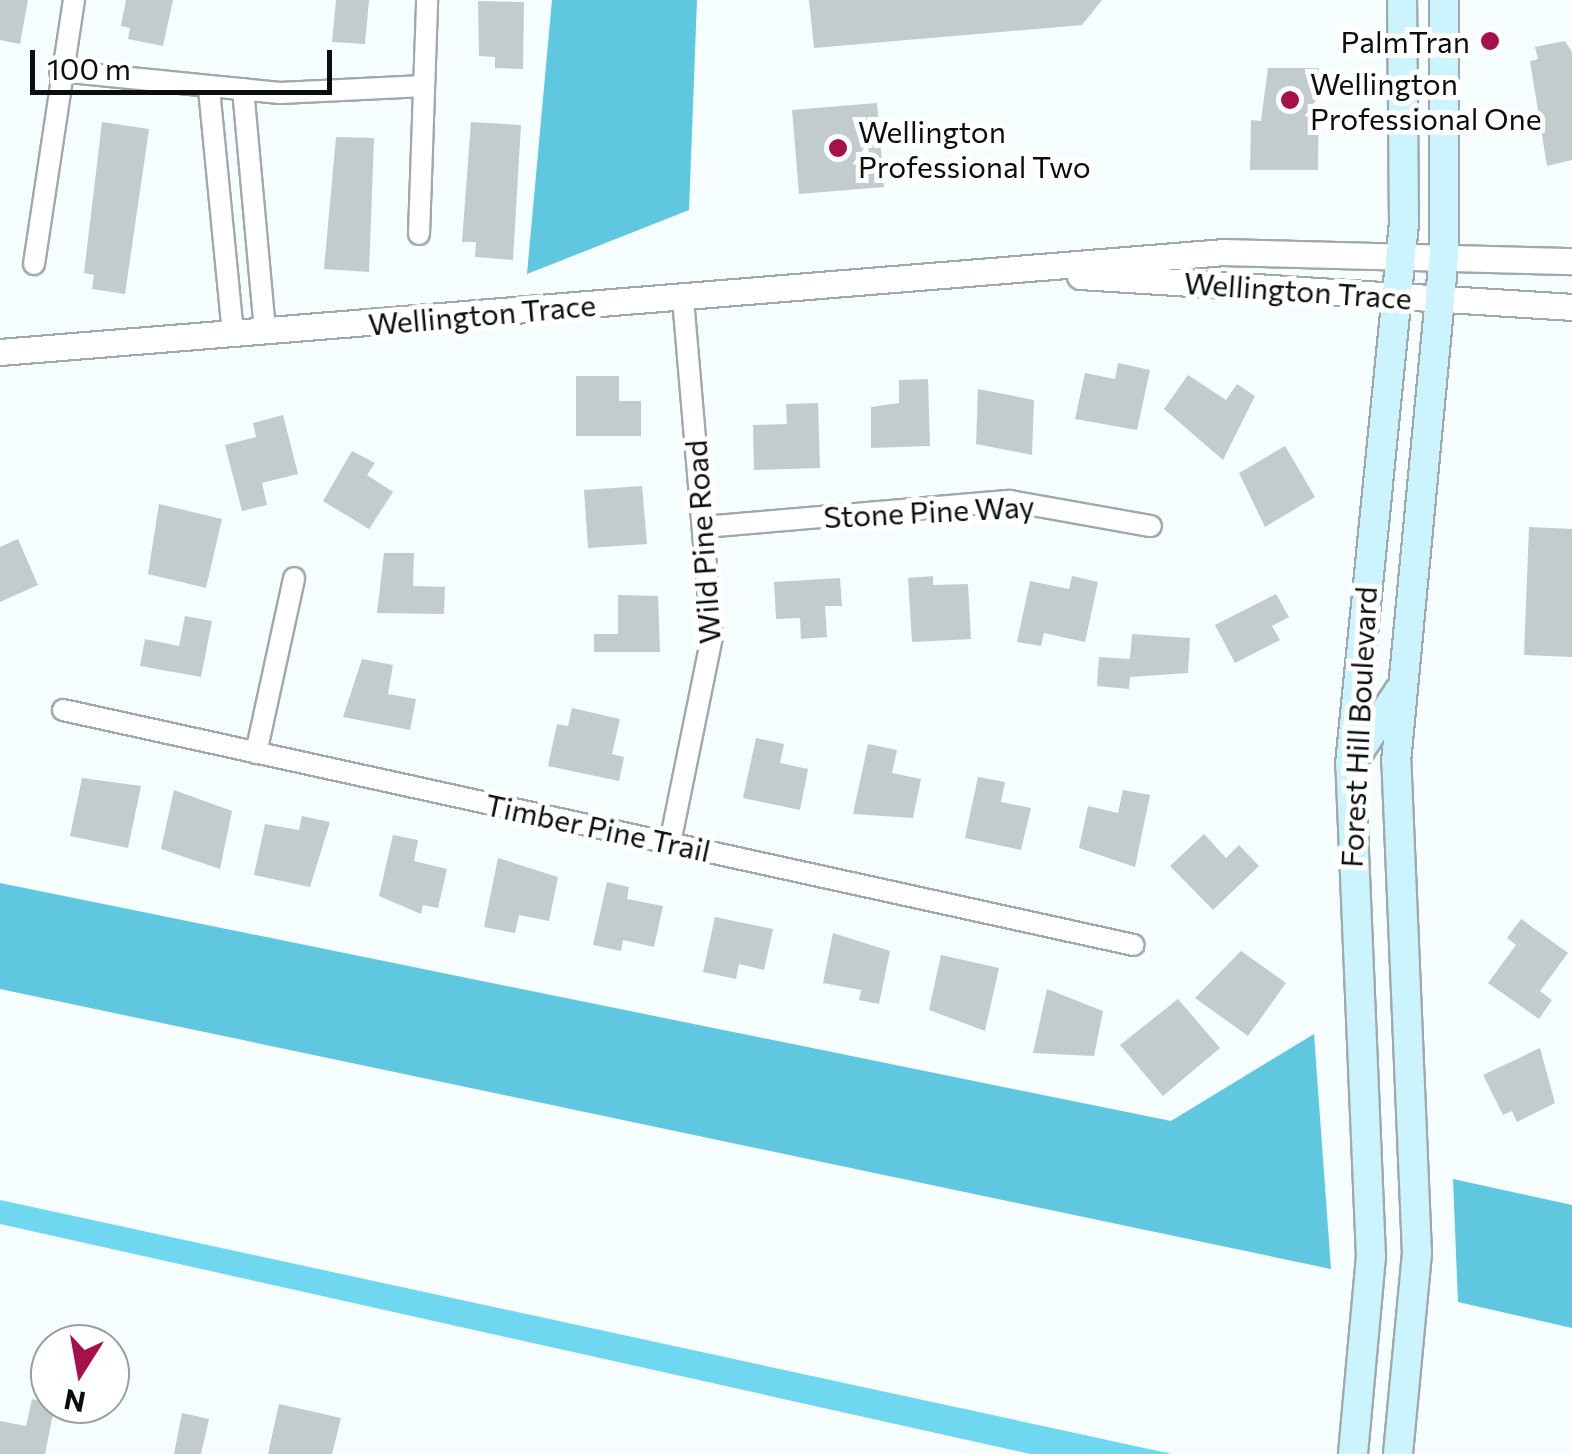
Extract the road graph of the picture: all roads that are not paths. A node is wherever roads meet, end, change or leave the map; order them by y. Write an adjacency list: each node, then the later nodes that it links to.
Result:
1 (74, 0): 5 (street)
2 (427, 0): 6 (street)
3 (1402, 0): 10 (main road, Forest Hill Boulevard)
4 (1444, 0): 11 (main road, Forest Hill Boulevard)
5 (60, 71): 7 (street); 13 (street)
6 (424, 86): 8 (street); 9 (street)
7 (209, 89): 8 (street); 20 (street)
8 (243, 89): 19 (street)
9 (419, 234)
10 (1402, 253): 11 (street, Wellington Trace); 14 (street, Wellington Trace); 16 (main road, Forest Hill Boulevard)
11 (1444, 255): 12 (street, Wellington Trace); 17 (main road, Forest Hill Boulevard)
12 (1572, 261)
13 (34, 264)
14 (964, 272): 15 (street, Wellington Trace); 16 (street, Wellington Trace)
15 (683, 296): 19 (street, Wellington Trace); 23 (street, Wild Pine Road)
16 (1398, 298): 17 (street, Wellington Trace); 28 (main road, Forest Hill Boulevard)
17 (1440, 301): 18 (street, Wellington Trace); 25 (main road, Forest Hill Boulevard)
18 (1572, 307)
19 (265, 332): 20 (street, Wellington Trace)
20 (234, 335): 21 (street, Wellington Trace)
21 (0, 352)
22 (1151, 526): 23 (street, Stone Pine Way)
23 (704, 528): 29 (street, Wild Pine Road)
24 (294, 578): 27 (street)
25 (1400, 689): 28 (main road); 32 (main road, Forest Hill Boulevard)
26 (63, 710): 27 (street, Timber Pine Trail)
27 (256, 753): 29 (street, Timber Pine Trail)
28 (1350, 765): 31 (main road, Forest Hill Boulevard)
29 (670, 843): 30 (street, Timber Pine Trail)
30 (1134, 945)
31 (1353, 1454)
32 (1398, 1454)

